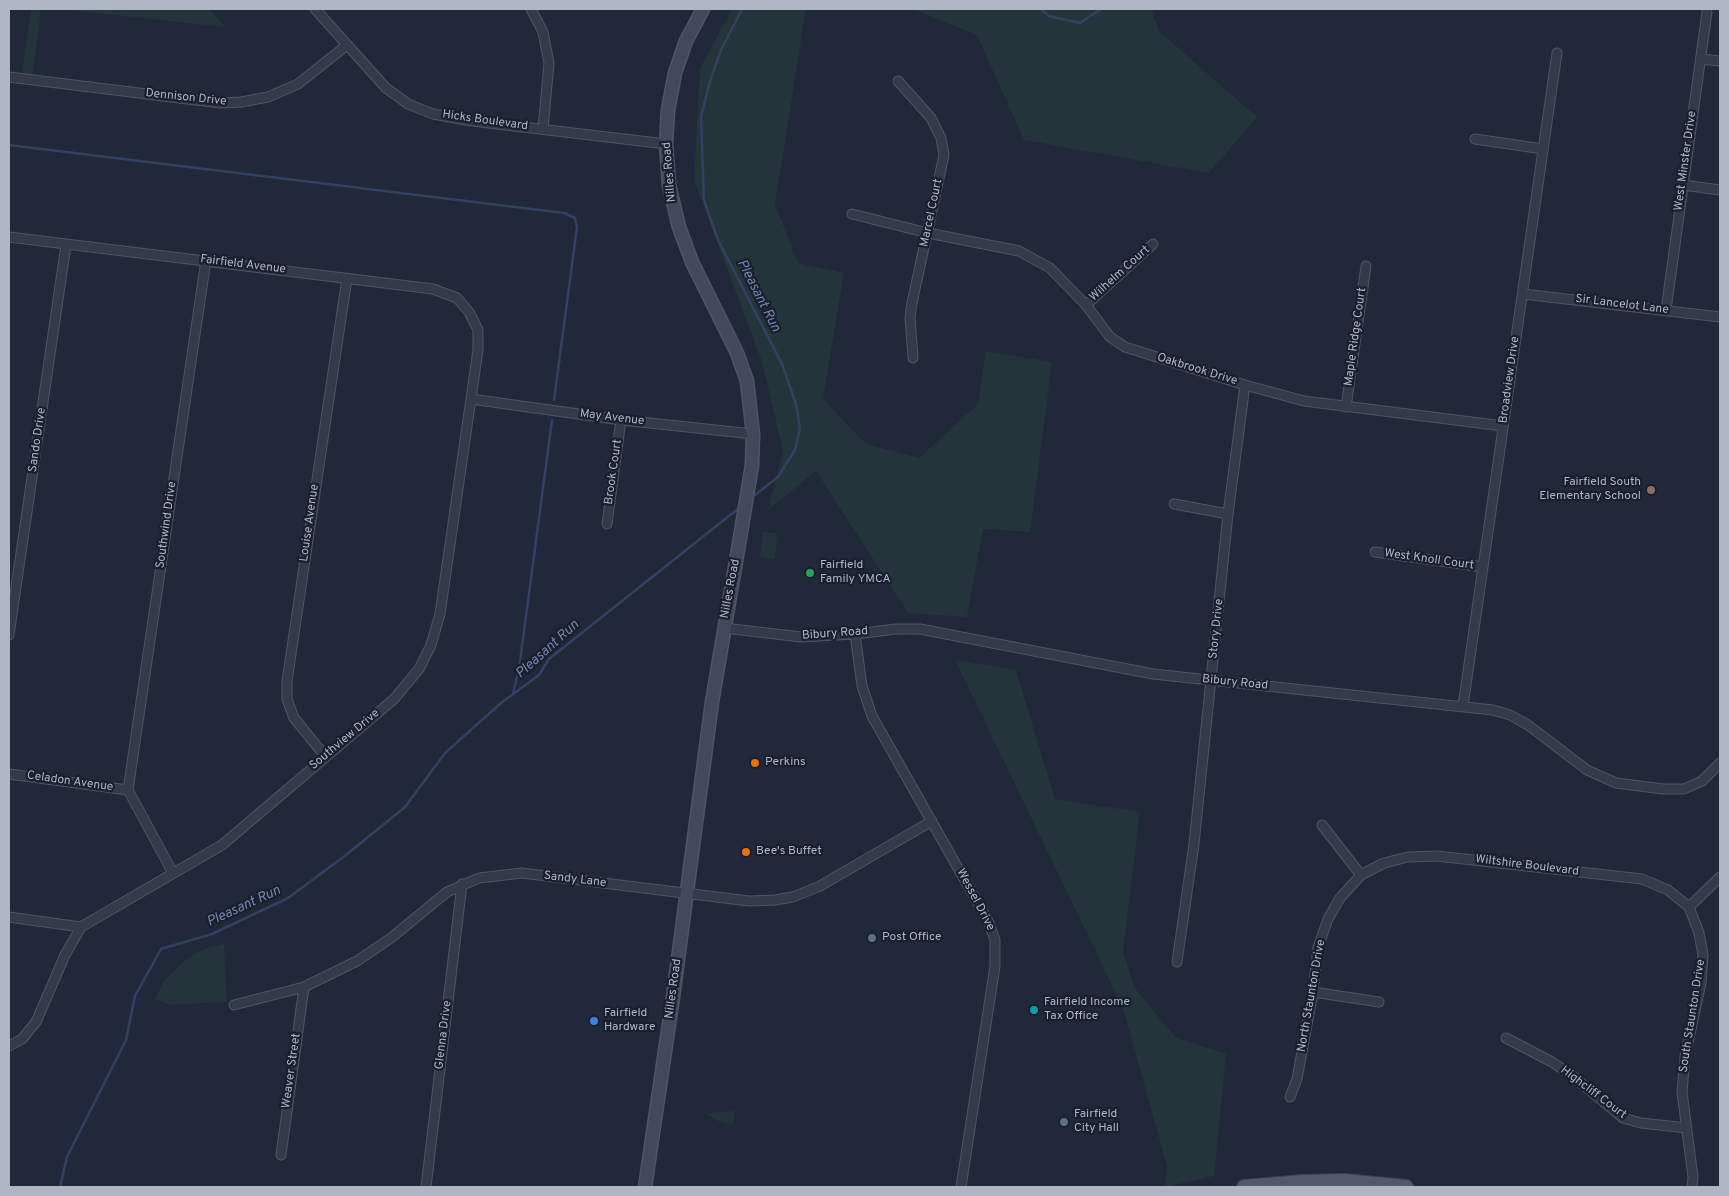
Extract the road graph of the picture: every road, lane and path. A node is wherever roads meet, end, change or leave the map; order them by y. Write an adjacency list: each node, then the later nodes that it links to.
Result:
1 (315, 9): 5 (street, Hicks Boulevard)
2 (531, 9): 11 (street)
3 (704, 9): 13 (street, Nilles Road)
4 (1707, 12): 7 (street, West Minster Drive)
5 (347, 45): 9 (street, Dennison Drive); 11 (street, Hicks Boulevard)
6 (1558, 53): 14 (street, Broadview Drive)
7 (1701, 59): 8 (street); 15 (street, West Minster Drive)
8 (1720, 61)
9 (9, 77)
10 (898, 81): 18 (street, Marcel Court)
11 (543, 129): 13 (street, Hicks Boulevard)
12 (1475, 140): 14 (street)
13 (666, 144): 36 (street, Nilles Road)
14 (1543, 149): 25 (street, Broadview Drive)
15 (1682, 185): 16 (street); 27 (street, West Minster Drive)
16 (1720, 190)
17 (852, 214): 18 (street, Oakbrook Drive)
18 (928, 234): 26 (street, Oakbrook Drive); 30 (street, Marcel Court)
19 (9, 237): 21 (street, Fairfield Avenue)
20 (1153, 244): 26 (street, Wilhelm Court)
21 (66, 245): 22 (street, Fairfield Avenue); 44 (street, Sando Drive)
22 (206, 260): 24 (street, Fairfield Avenue); 50 (street, Southwind Drive)
23 (1366, 266): 33 (street, Maple Ridge Court)
24 (347, 278): 28 (street, Fairfield Avenue); 47 (street, Louise Avenue)
25 (1523, 294): 27 (street, Sir Lancelot Lane); 35 (street, Broadview Drive)
26 (1086, 305): 31 (street, Oakbrook Drive)
27 (1666, 310): 29 (street, Sir Lancelot Lane)
28 (469, 312): 32 (street, Southview Drive)
29 (1720, 317)
30 (913, 358)
31 (1244, 385): 33 (street, Oakbrook Drive); 38 (street, Story Drive)
32 (471, 399): 34 (street, May Avenue); 47 (street, Southview Drive)
33 (1346, 407): 35 (street, Oakbrook Drive)
34 (621, 420): 36 (street, May Avenue); 39 (street, Brook Court)
35 (1503, 426): 41 (street, Broadview Drive)
36 (754, 434): 42 (street, Nilles Road)
37 (1174, 504): 38 (street)
38 (1228, 514): 45 (street, Story Drive)
39 (607, 524)
40 (1375, 552): 41 (street, West Knoll Court)
41 (1483, 568): 46 (street, Broadview Drive)
42 (724, 628): 43 (street, Bibury Road); 57 (street, Nilles Road)
43 (855, 634): 45 (street, Bibury Road); 51 (street, Wessel Drive)
44 (9, 635)
45 (1212, 680): 46 (street, Bibury Road); 61 (street, Story Drive)
46 (1463, 706): 48 (street, Bibury Road)
47 (325, 756): 53 (street, Southview Drive)
48 (1720, 763)
49 (9, 774): 50 (street, Celadon Avenue)
50 (128, 790): 53 (street, Celadon Avenue)
51 (932, 821): 57 (street, Sandy Lane); 73 (street, Wessel Drive)
52 (1322, 825): 54 (street)
53 (173, 873): 60 (street, Southview Drive)
54 (1360, 875): 58 (street, Wiltshire Boulevard); 63 (street, North Staunton Drive)
55 (1720, 877): 58 (street)
56 (462, 884): 57 (street, Sandy Lane); 62 (street, Sandy Lane); 71 (street, Glenna Drive)
57 (687, 893): 72 (street, Nilles Road)
58 (1689, 907): 69 (street, South Staunton Drive)
59 (9, 917): 60 (street)
60 (81, 927): 67 (street, Southview Drive)
61 (1177, 962)
62 (304, 986): 65 (street, Sandy Lane); 70 (street, Weaver Street)
63 (1313, 992): 64 (street); 68 (street, North Staunton Drive)
64 (1379, 1002)
65 (234, 1005)
66 (1506, 1038): 69 (street, Highcliff Court)
67 (9, 1046)
68 (1290, 1097)
69 (1687, 1128): 76 (street, South Staunton Drive)
70 (281, 1154)
71 (426, 1187)
72 (644, 1187)
73 (961, 1187)
74 (1244, 1187): 75 (main road)
75 (1406, 1187)
76 (1692, 1187)

